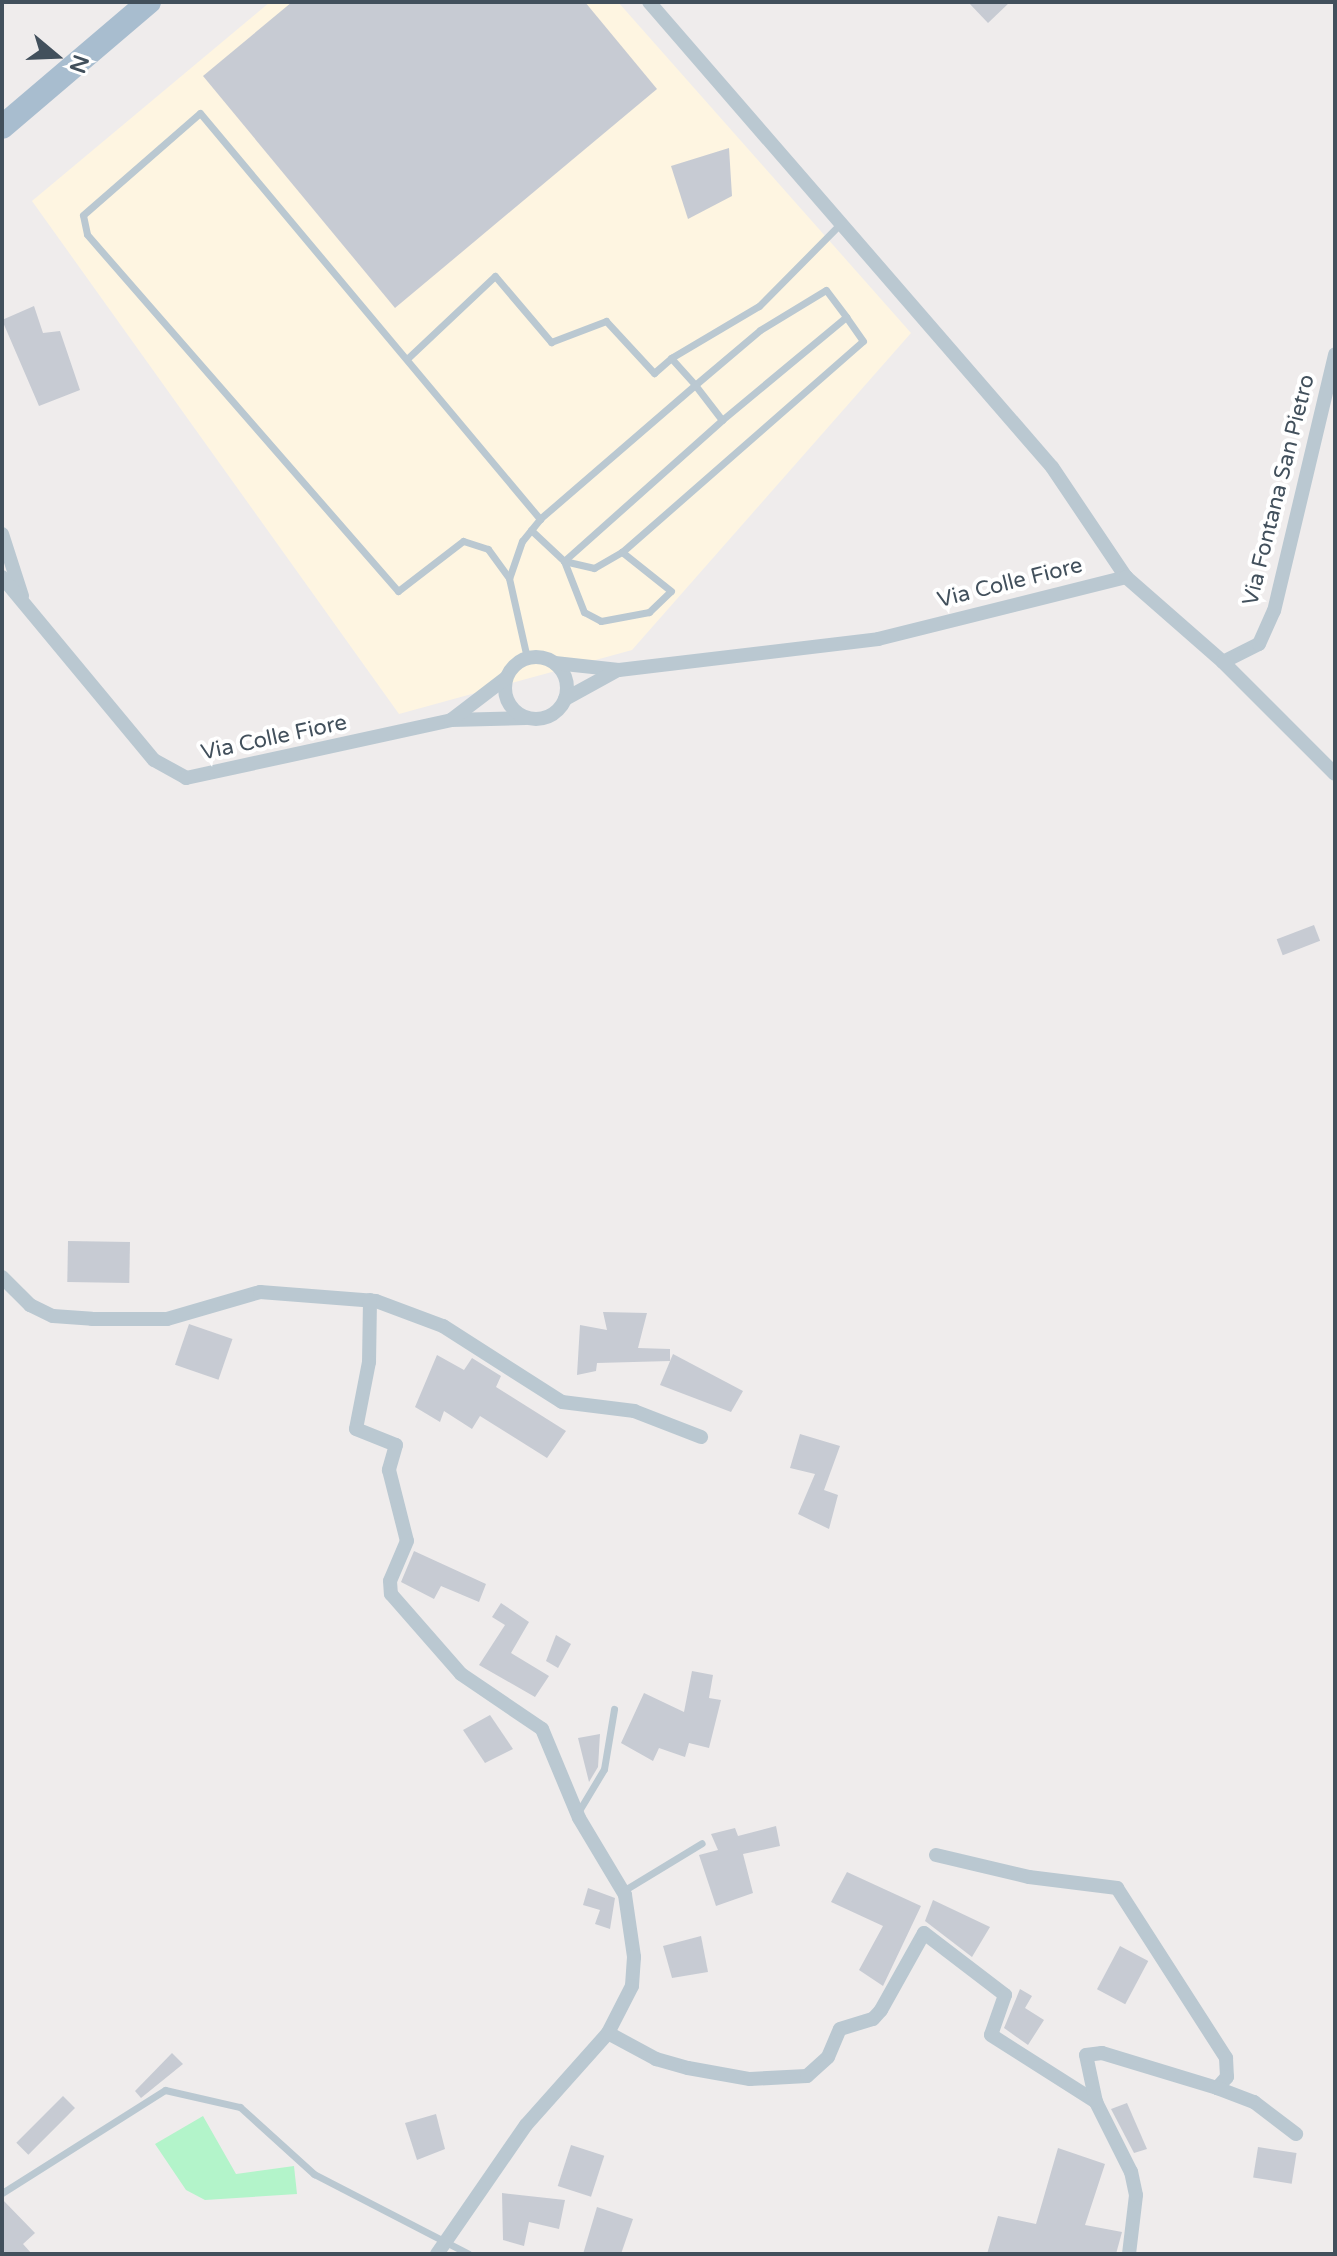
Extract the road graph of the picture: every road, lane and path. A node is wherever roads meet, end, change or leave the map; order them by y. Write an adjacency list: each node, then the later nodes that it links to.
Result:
1 (149, 2): 3 (main road)
2 (649, 2): 4 (street)
3 (2, 127)
4 (841, 223): 8 (lane); 17 (street)
5 (846, 317): 9 (lane); 10 (lane); 14 (lane)
6 (1335, 354): 22 (street, Via Fontana San Pietro)
7 (409, 357): 8 (lane); 11 (lane); 18 (lane)
8 (671, 358): 9 (lane)
9 (695, 385): 10 (lane); 11 (lane)
10 (722, 420): 15 (lane)
11 (540, 519): 12 (lane)
12 (531, 530): 15 (lane); 18 (lane)
13 (2, 534): 20 (street)
14 (622, 552): 15 (lane); 15 (lane)
15 (564, 561)
16 (2, 577): 20 (street, Via Colle Fiore)
17 (1126, 577): 22 (street); 24 (street, Via Colle Fiore)
18 (509, 578): 21 (lane)
19 (2, 594): 20 (street)
20 (25, 604): 28 (street, Via Colle Fiore)
21 (527, 658): 23 (street); 25 (street)
22 (1223, 662): 29 (street)
23 (555, 663): 24 (street, Via Colle Fiore); 26 (street)
24 (619, 670): 26 (street, Via Colle Fiore)
25 (506, 678): 27 (street); 28 (street, Via Colle Fiore)
26 (565, 699): 27 (street)
27 (526, 718): 28 (street, Via Colle Fiore)
28 (451, 720)
29 (1335, 774)
30 (2, 1277): 31 (street)
31 (370, 1300): 32 (street); 34 (street)
32 (701, 1437)
33 (614, 1709): 34 (lane)
34 (577, 1814): 37 (street)
35 (702, 1843): 37 (lane)
36 (936, 1855): 39 (street)
37 (623, 1891): 38 (street)
38 (608, 2033): 40 (street); 43 (street)
39 (1217, 2088): 40 (street); 41 (street)
40 (1096, 2102): 46 (street)
41 (1296, 2134)
42 (2, 2193): 43 (lane)
43 (448, 2243): 44 (street); 45 (lane)
44 (437, 2254)
45 (469, 2254)
46 (1129, 2254)

